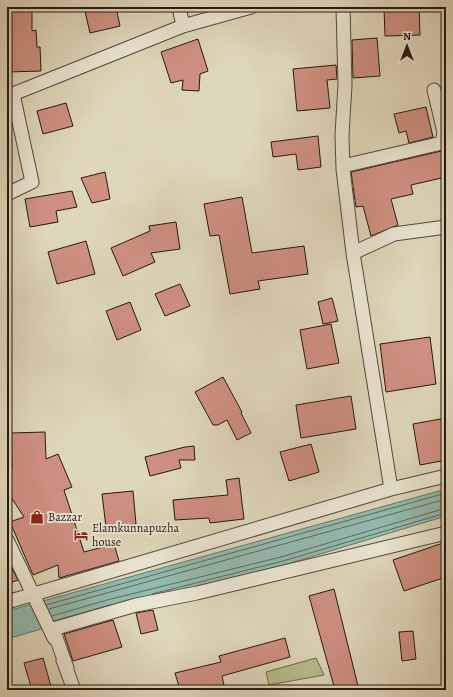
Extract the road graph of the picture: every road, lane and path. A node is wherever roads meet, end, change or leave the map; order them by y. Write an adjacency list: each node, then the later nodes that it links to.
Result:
1 (179, 7): 4 (street)
2 (343, 7): 8 (street)
3 (243, 8): 4 (street)
4 (182, 26): 5 (street)
5 (10, 90): 9 (street)
6 (434, 90): 7 (street)
7 (444, 142): 8 (street)
8 (343, 166): 11 (street)
9 (7, 194)
10 (446, 228): 11 (street)
11 (352, 253): 13 (street)
12 (446, 476): 13 (street)
13 (391, 489): 16 (street)
14 (446, 533): 18 (street)
15 (7, 540): 16 (street)
16 (34, 594): 17 (street); 18 (street)
17 (7, 602)
18 (67, 668): 19 (street)
19 (74, 690)

